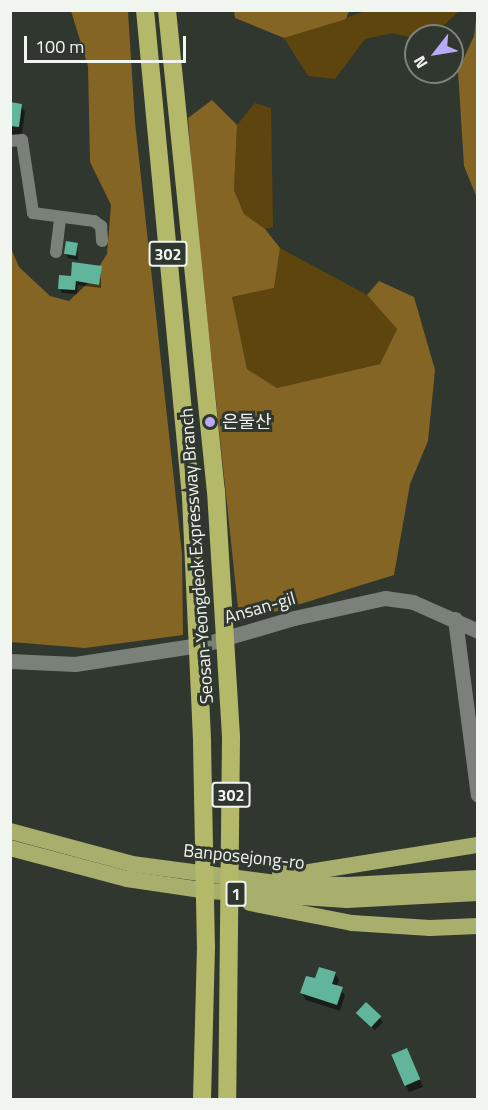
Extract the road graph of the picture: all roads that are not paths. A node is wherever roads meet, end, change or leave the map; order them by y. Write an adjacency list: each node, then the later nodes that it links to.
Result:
1 (145, 10): 18 (highway, Seosan-Yeongdeok Expressway Branch / 302)
2 (166, 10): 19 (highway, Seosan-Yeongdeok Expressway Branch / 302)
3 (10, 141): 4 (street)
4 (60, 219): 5 (street); 6 (street)
5 (102, 241)
6 (56, 252)
7 (455, 620): 8 (street, Ansan-gil); 9 (street, Ansan-gil); 10 (street)
8 (477, 631)
9 (10, 661)
10 (477, 795)
11 (10, 831): 14 (highway, Banposejong-ro / 1)
12 (477, 846): 14 (highway)
13 (10, 848): 16 (highway, Banposejong-ro / 1)
14 (213, 874): 15 (highway, Banposejong-ro / 1)
15 (472, 886): 16 (highway, Banposejong-ro / 1)
16 (208, 891): 17 (highway)
17 (477, 926)
18 (202, 1100)
19 (227, 1100)

